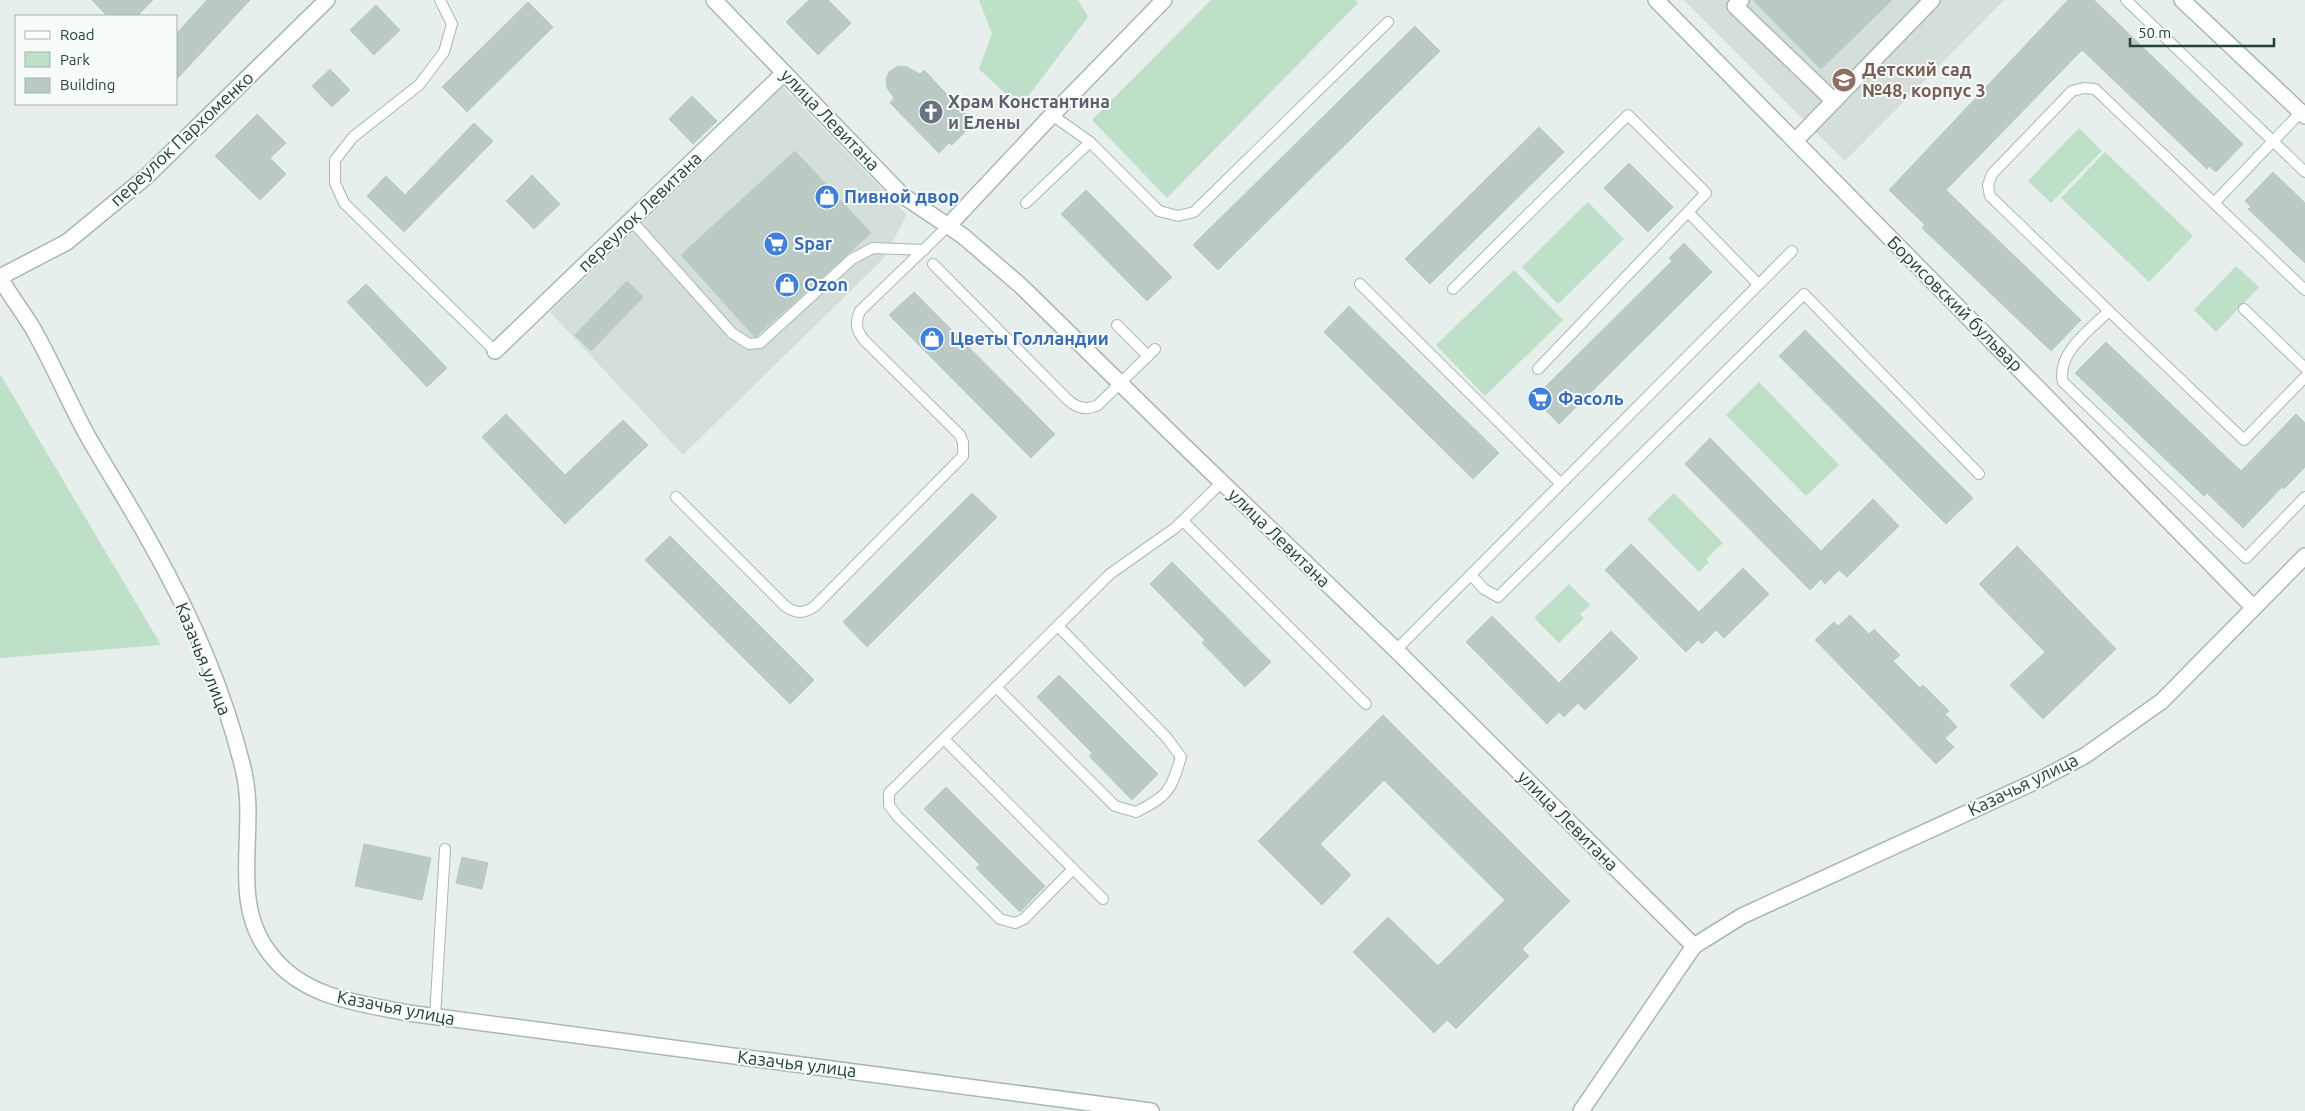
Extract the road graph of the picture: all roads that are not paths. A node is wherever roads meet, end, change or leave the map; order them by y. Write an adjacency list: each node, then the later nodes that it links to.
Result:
1 (327, 0): 27 (street, переулок Пархоменко)
2 (440, 0): 35 (lane)
3 (714, 0): 11 (street, улица Левитана)
4 (1164, 0): 14 (street)
5 (1656, 0): 15 (street, Борисовский бульвар)
6 (1741, 0): 12 (street)
7 (1932, 0): 12 (street)
8 (2126, 0): 17 (lane)
9 (2182, 0): 13 (street)
10 (1388, 22): 16 (lane)
11 (784, 74): 22 (street, переулок Левитана); 23 (street, улица Левитана)
12 (1834, 101): 15 (street)
13 (2303, 114): 17 (lane)
14 (1052, 115): 16 (lane); 23 (street)
15 (1795, 141): 48 (street, Борисовский бульвар)
16 (1090, 142): 19 (lane)
17 (2273, 142): 18 (lane); 20 (lane)
18 (2305, 172)
19 (1026, 203)
20 (2214, 203): 31 (lane); 33 (lane)
21 (1688, 212): 29 (lane); 30 (lane); 37 (lane)
22 (631, 220): 24 (lane); 35 (street, переулок Левитана)
23 (948, 226): 24 (lane); 39 (street, улица Левитана)
24 (924, 250): 43 (lane)
25 (1792, 251): 29 (lane)
26 (932, 264): 39 (lane)
27 (0, 278): 58 (street, Казачья улица)
28 (1360, 284): 42 (lane)
29 (1758, 284): 42 (lane)
30 (1453, 289)
31 (2305, 290)
32 (2244, 309): 36 (lane)
33 (2109, 311): 38 (lane); 44 (lane)
34 (1117, 325): 39 (lane)
35 (496, 351)
36 (2305, 368)
37 (1538, 370)
38 (2305, 377)
39 (1120, 383): 41 (street, улица Левитана)
40 (1979, 474): 47 (lane)
41 (1222, 482): 45 (lane); 50 (street, улица Левитана)
42 (1560, 483): 47 (lane)
43 (676, 497)
44 (2305, 497)
45 (1183, 521): 49 (lane); 52 (lane)
46 (2305, 556): 48 (street, Казачья улица)
47 (1472, 576): 50 (lane)
48 (2254, 608): 57 (street, Казачья улица)
49 (1058, 626): 51 (lane); 51 (lane)
50 (1396, 650): 57 (street, улица Левитана)
51 (996, 687): 53 (lane)
52 (1366, 704)
53 (944, 739): 55 (lane); 55 (lane)
54 (445, 849): 58 (lane)
55 (1073, 869): 56 (lane)
56 (1102, 899)
57 (1694, 946): 60 (street)
58 (435, 1017): 59 (street, Казачья улица)
59 (1151, 1111)
60 (1582, 1111)

